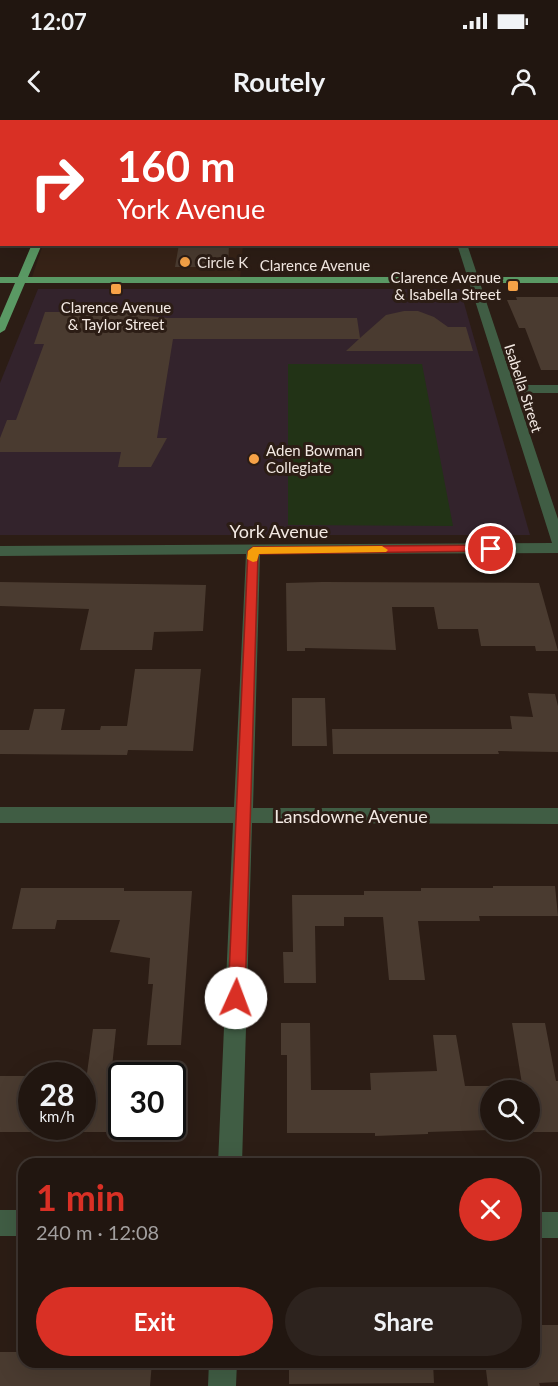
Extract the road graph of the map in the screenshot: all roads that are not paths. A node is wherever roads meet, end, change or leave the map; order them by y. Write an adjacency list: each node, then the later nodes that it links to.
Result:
1 (36, 246): 4 (main road)
2 (463, 246): 5 (street, Isabella Street)
3 (0, 280): 4 (main road, Clarence Avenue)
4 (22, 280): 5 (main road, Clarence Avenue); 7 (main road)
5 (474, 280): 6 (main road, Clarence Avenue); 8 (street, Isabella Street)
6 (558, 280)
7 (0, 330)
8 (509, 388): 9 (street); 10 (street, Isabella Street)
9 (558, 389)
10 (558, 542)
11 (558, 548): 12 (street, York Avenue)
12 (253, 551): 13 (street, York Avenue); 15 (street)
13 (0, 552)
14 (0, 815): 15 (street, Lansdowne Avenue)
15 (243, 816): 16 (street, Lansdowne Avenue); 17 (street)
16 (558, 816)
17 (230, 1158)
18 (0, 1223): 19 (street)
19 (18, 1223)
20 (540, 1225): 21 (street)
21 (558, 1225)
22 (223, 1368): 23 (street)
23 (222, 1386)

